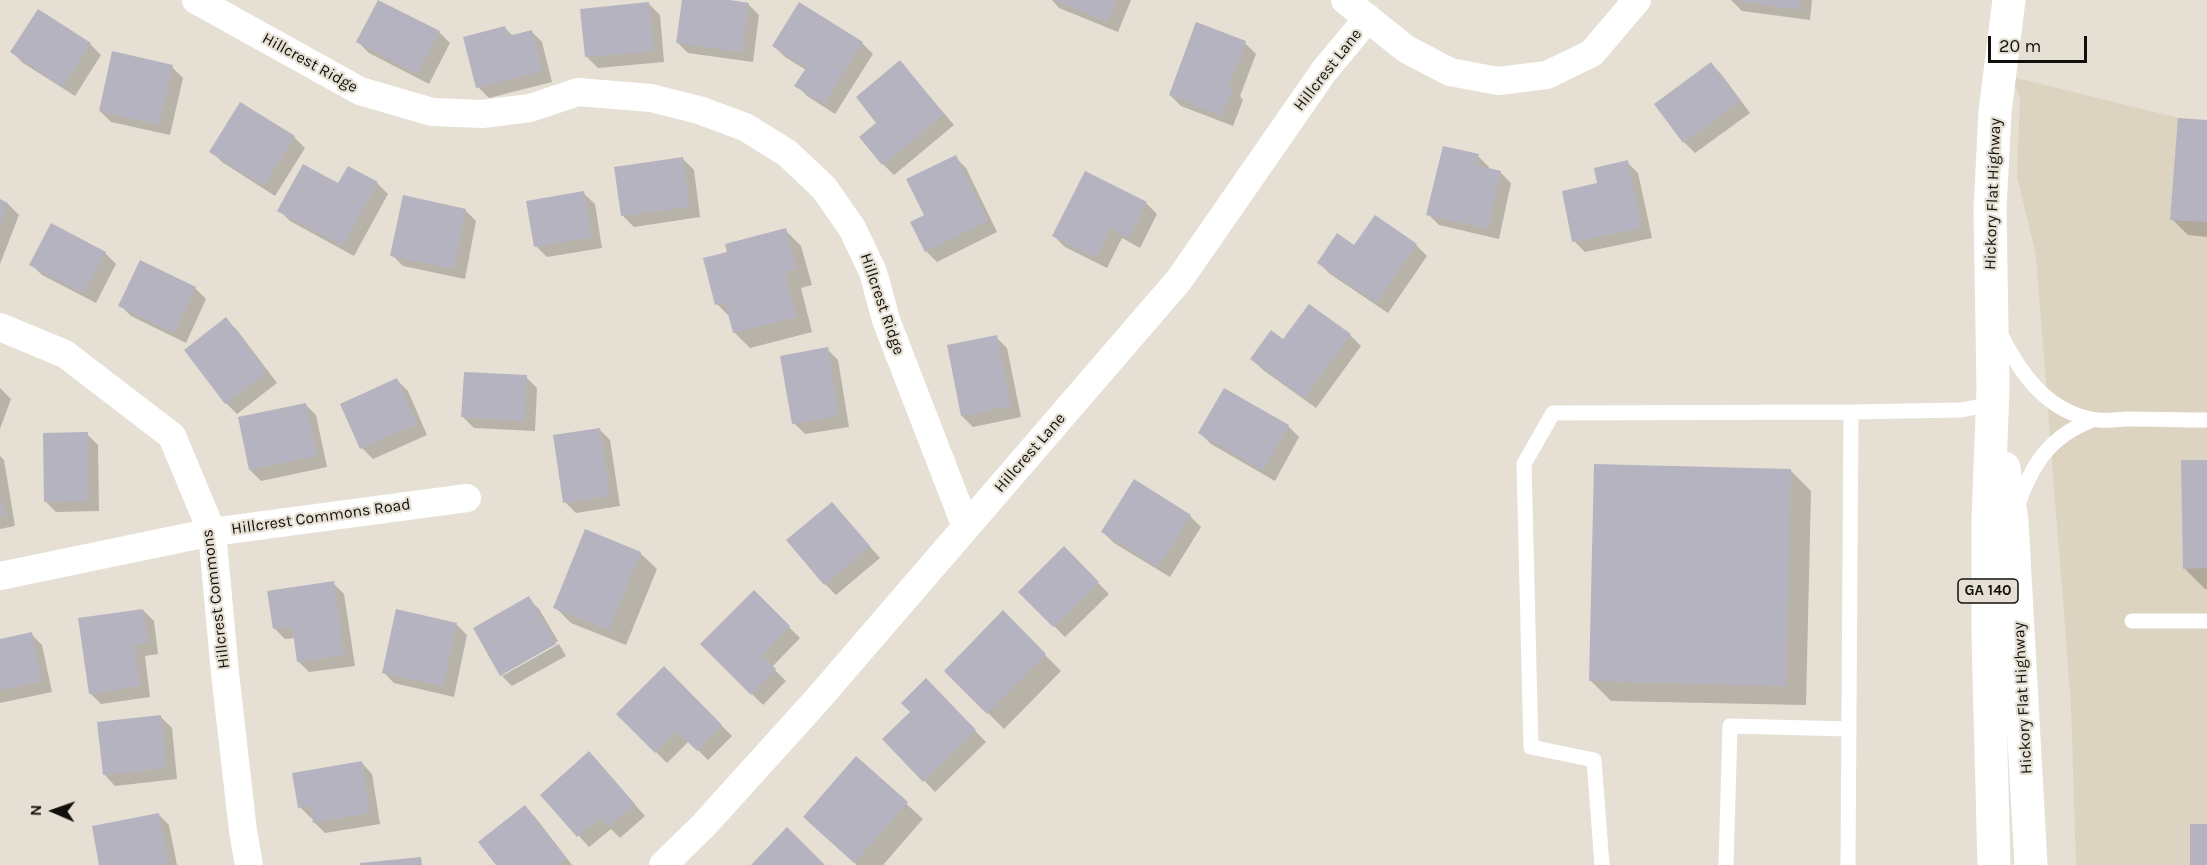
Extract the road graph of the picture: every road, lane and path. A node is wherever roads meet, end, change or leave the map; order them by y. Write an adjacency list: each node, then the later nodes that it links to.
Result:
1 (196, 0): 14 (street, Hillcrest Ridge)
2 (1345, 0): 5 (street)
3 (1637, 0): 5 (street)
4 (2009, 0): 6 (main road, Hickory Flat Highway / GA 140)
5 (1368, 18): 14 (street, Hillcrest Lane)
6 (1991, 317): 8 (main road, Hickory Flat Highway / GA 140); 10 (lane)
7 (0, 327): 15 (street, Hillcrest Commons)
8 (1993, 396): 9 (lane); 13 (main road, Hickory Flat Highway / GA 140); 25 (main road, Hickory Flat Highway / GA 140)
9 (1851, 412): 19 (lane); 22 (lane)
10 (2092, 420): 11 (lane); 13 (lane)
11 (2207, 420)
12 (466, 498): 15 (street, Hillcrest Commons Road)
13 (2012, 521): 26 (main road, Hickory Flat Highway / GA 140)
14 (966, 527): 21 (street, Hillcrest Lane)
15 (212, 532): 16 (street, Hillcrest Commons Road); 20 (street, Hillcrest Commons)
16 (0, 576)
17 (2132, 621): 18 (lane)
18 (2207, 621)
19 (1849, 729): 23 (lane); 24 (lane)
20 (249, 865)
21 (663, 865)
22 (1602, 865)
23 (1726, 865)
24 (1848, 865)
25 (1994, 865)
26 (2031, 865)

